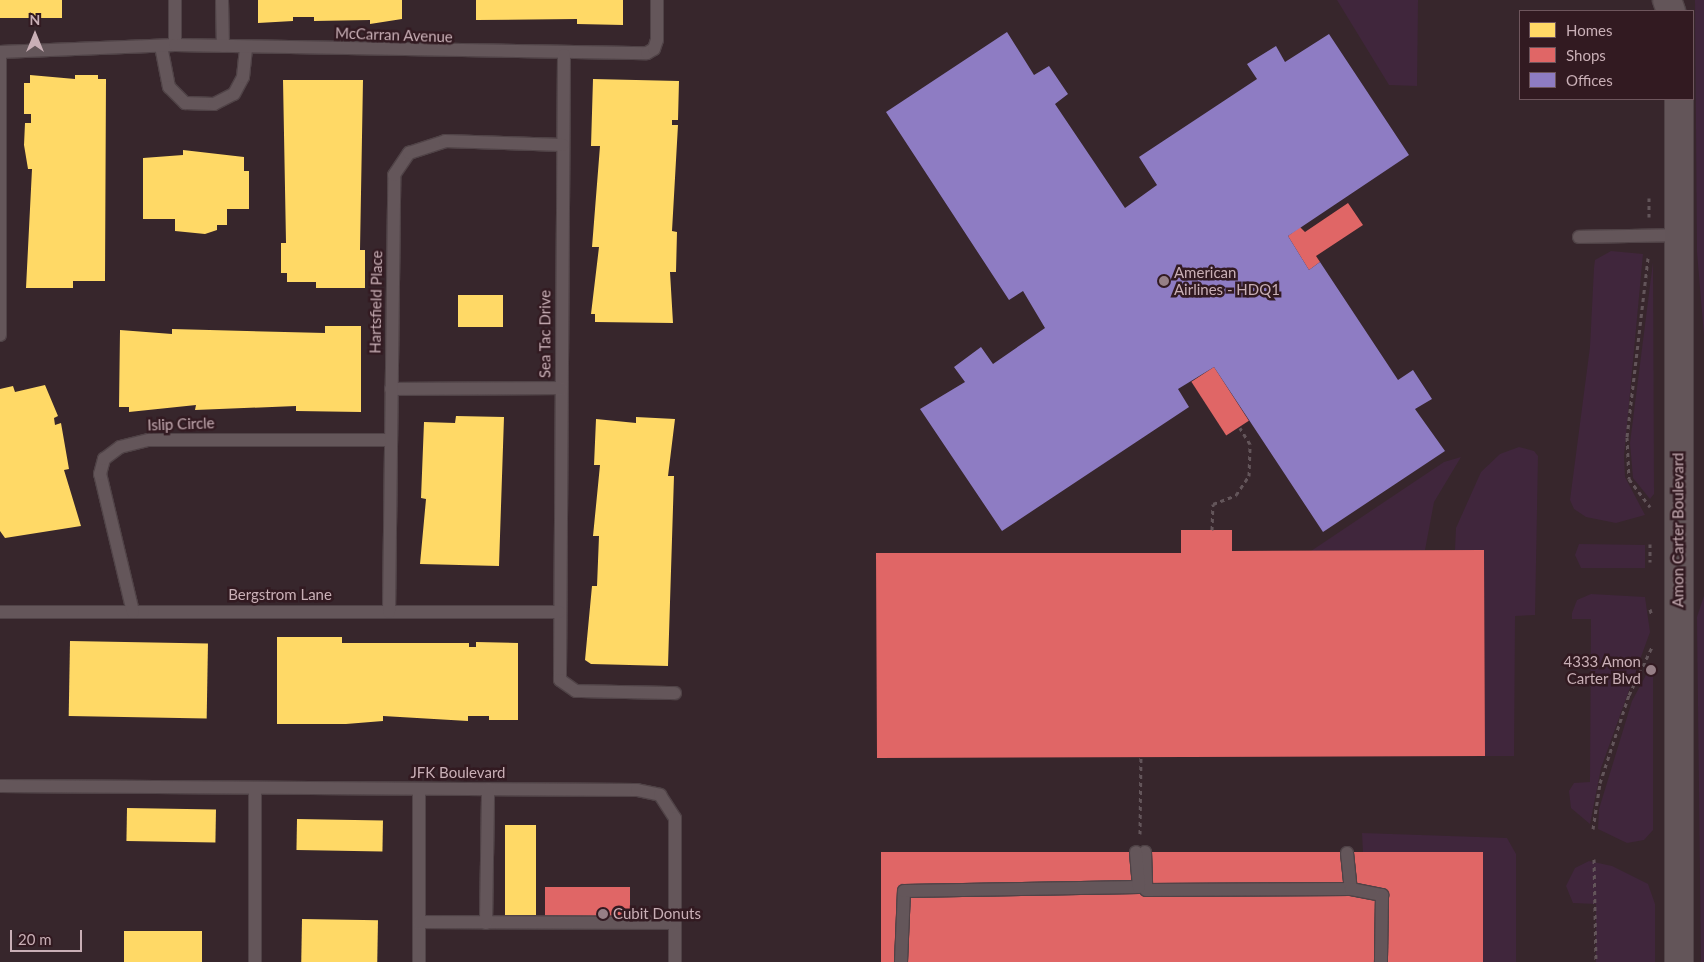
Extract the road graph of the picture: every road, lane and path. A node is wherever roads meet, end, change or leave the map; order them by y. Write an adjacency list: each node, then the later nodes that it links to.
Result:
1 (175, 0): 4 (lane)
2 (222, 0): 6 (lane)
3 (658, 0): 9 (lane, McCarran Avenue)
4 (175, 45): 5 (lane, McCarran Avenue); 6 (lane, McCarran Avenue)
5 (161, 46): 7 (lane); 8 (lane, McCarran Avenue)
6 (223, 46): 7 (lane, McCarran Avenue)
7 (246, 47): 9 (lane, McCarran Avenue)
8 (0, 52): 17 (lane)
9 (564, 55): 11 (lane, Sea Tac Drive)
10 (1679, 100): 14 (street, Amon Carter Boulevard)
11 (563, 145): 18 (lane, Sea Tac Drive); 19 (lane, Hartsfield Place)
12 (1649, 198): 13 (path)
13 (1648, 220)
14 (1678, 235): 15 (lane); 53 (street, Amon Carter Boulevard)
15 (1579, 237)
16 (1648, 258): 22 (path)
17 (0, 335)
18 (561, 388): 19 (lane); 30 (lane, Sea Tac Drive)
19 (392, 389): 21 (lane, Hartsfield Place)
20 (1240, 428): 23 (path)
21 (391, 440): 28 (lane, Islip Circle); 29 (lane, Hartsfield Place)
22 (1650, 507)
23 (1212, 530)
24 (1650, 544): 25 (path)
25 (1650, 562)
26 (1650, 609): 31 (path)
27 (0, 612): 28 (lane, Bergstrom Lane)
28 (133, 612): 29 (lane, Bergstrom Lane)
29 (389, 612): 30 (lane, Bergstrom Lane)
30 (559, 612): 33 (lane, Sea Tac Drive)
31 (1654, 626)
32 (1653, 640): 39 (path)
33 (675, 693)
34 (1141, 757): 40 (path)
35 (0, 786): 36 (lane, JFK Boulevard)
36 (255, 788): 37 (lane, JFK Boulevard); 47 (lane)
37 (419, 789): 38 (lane, JFK Boulevard); 44 (lane)
38 (488, 789): 45 (lane); 46 (lane, JFK Boulevard)
39 (1593, 828)
40 (1140, 849): 43 (lane); 50 (lane)
41 (1347, 853): 43 (lane)
42 (1594, 859): 52 (path)
43 (1350, 889): 51 (lane)
44 (419, 922): 45 (lane); 48 (lane)
45 (486, 922): 46 (lane)
46 (675, 923): 49 (lane)
47 (255, 962)
48 (419, 962)
49 (675, 962)
50 (901, 962)
51 (1381, 962)
52 (1596, 962)
53 (1679, 962)

